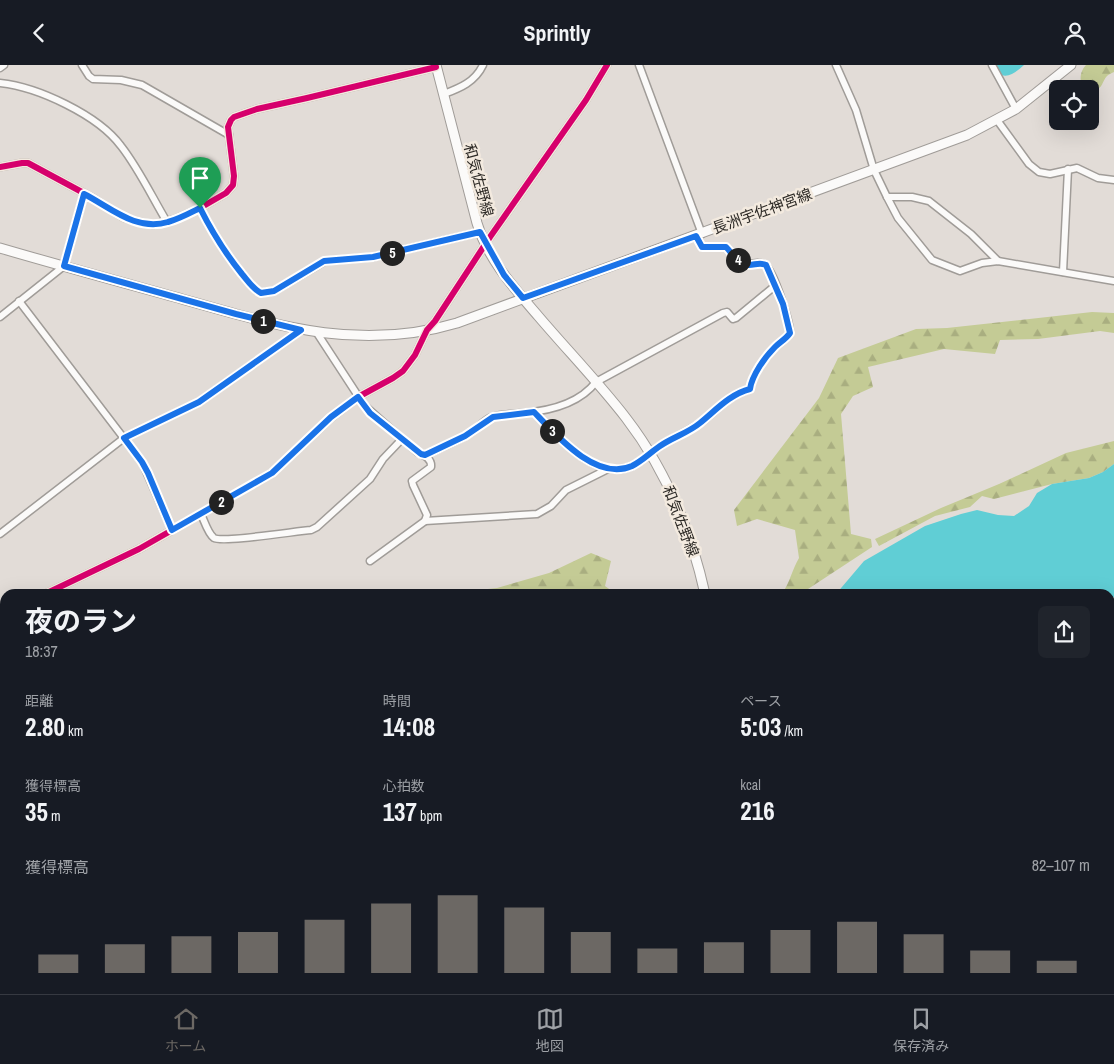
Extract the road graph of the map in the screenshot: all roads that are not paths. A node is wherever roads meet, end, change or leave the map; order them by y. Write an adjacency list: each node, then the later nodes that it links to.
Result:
1 (82, 65): 13 (street)
2 (483, 65): 10 (street)
3 (607, 65): 24 (street)
4 (639, 65): 23 (street)
5 (836, 65): 16 (street)
6 (992, 65): 11 (street)
7 (1071, 65): 11 (main road, 長洲宇佐神宮線)
8 (436, 66): 10 (main road, 和気佐野線); 13 (street)
9 (0, 83): 21 (street)
10 (444, 95): 22 (main road, 和気佐野線)
11 (1016, 109): 12 (main road, 長洲宇佐神宮線)
12 (997, 120): 15 (street); 16 (main road, 長洲宇佐神宮線)
13 (229, 135): 20 (street)
14 (0, 167): 18 (street)
15 (1068, 169): 17 (street); 28 (street)
16 (874, 170): 19 (street); 23 (main road, 長洲宇佐神宮線)
17 (1114, 180)
18 (84, 194): 21 (street); 27 (street)
19 (888, 197): 26 (street); 26 (street)
20 (200, 208): 21 (street); 22 (street)
21 (167, 223)
22 (480, 232): 24 (main road, 和気佐野線)
23 (699, 235): 30 (street); 31 (main road, 長洲宇佐神宮線)
24 (485, 244): 31 (main road, 和気佐野線); 35 (street)
25 (0, 248): 27 (main road, 長洲宇佐神宮線)
26 (998, 261): 28 (street)
27 (64, 266): 32 (street); 34 (main road, 長洲宇佐神宮線)
28 (1063, 273): 29 (street)
29 (1114, 281)
30 (776, 285): 37 (street); 42 (street)
31 (523, 298): 35 (main road, 長洲宇佐神宮線); 37 (main road, 和気佐野線)
32 (20, 301): 33 (street); 40 (street)
33 (0, 317)
34 (301, 330): 36 (main road, 長洲宇佐神宮線); 40 (street)
35 (427, 330): 36 (main road, 長洲宇佐神宮線); 38 (street)
36 (317, 333): 38 (street)
37 (596, 383): 39 (street); 42 (main road, 和気佐野線)
38 (358, 397): 41 (street); 45 (street)
39 (534, 412): 43 (street); 44 (street)
40 (124, 438): 47 (street); 48 (street)
41 (402, 439): 43 (street); 45 (street)
42 (650, 453): 44 (street); 51 (main road, 和気佐野線)
43 (425, 455): 46 (street)
44 (608, 469): 46 (street)
45 (201, 514): 47 (street)
46 (425, 521): 49 (street)
47 (172, 530): 50 (street)
48 (0, 534)
49 (370, 561)
50 (55, 589)
51 (704, 589)

